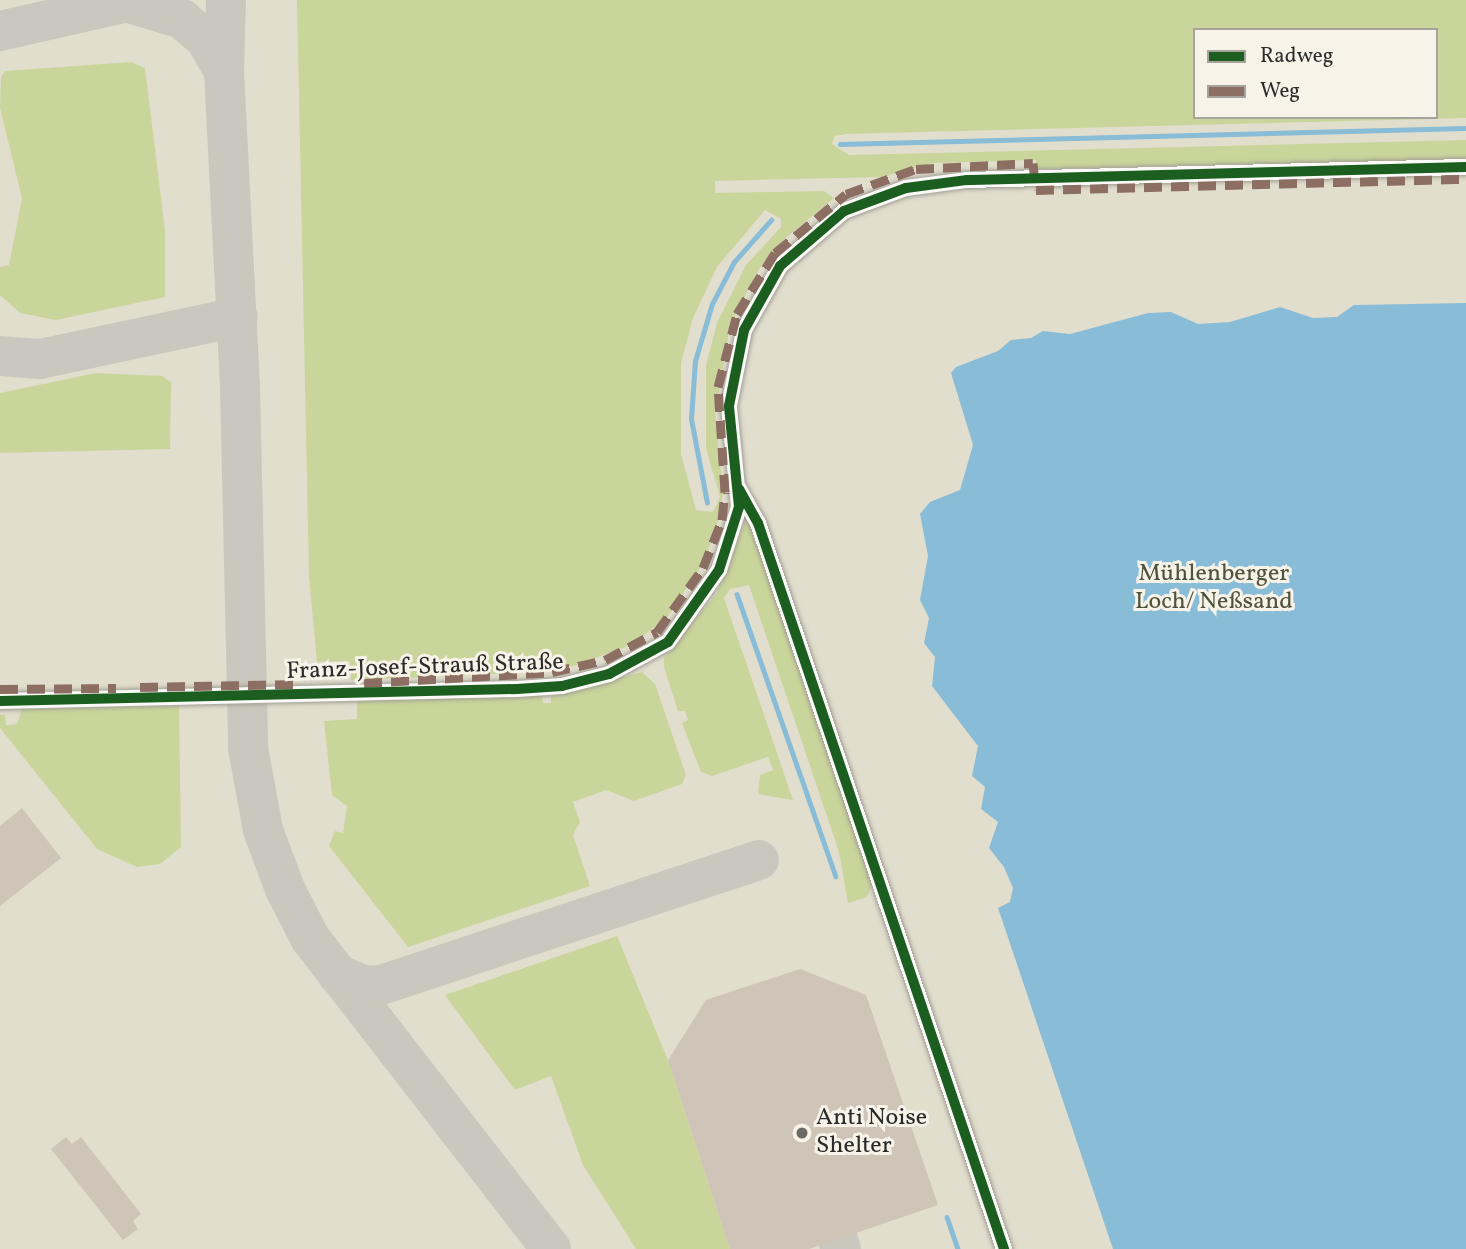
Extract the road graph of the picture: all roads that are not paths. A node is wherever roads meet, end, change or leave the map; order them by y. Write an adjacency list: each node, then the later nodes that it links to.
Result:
1 (1466, 167): 2 (street)
2 (739, 489): 3 (street, Franz-Josef-Strauß Straße); 4 (street)
3 (0, 701)
4 (1004, 1249)

